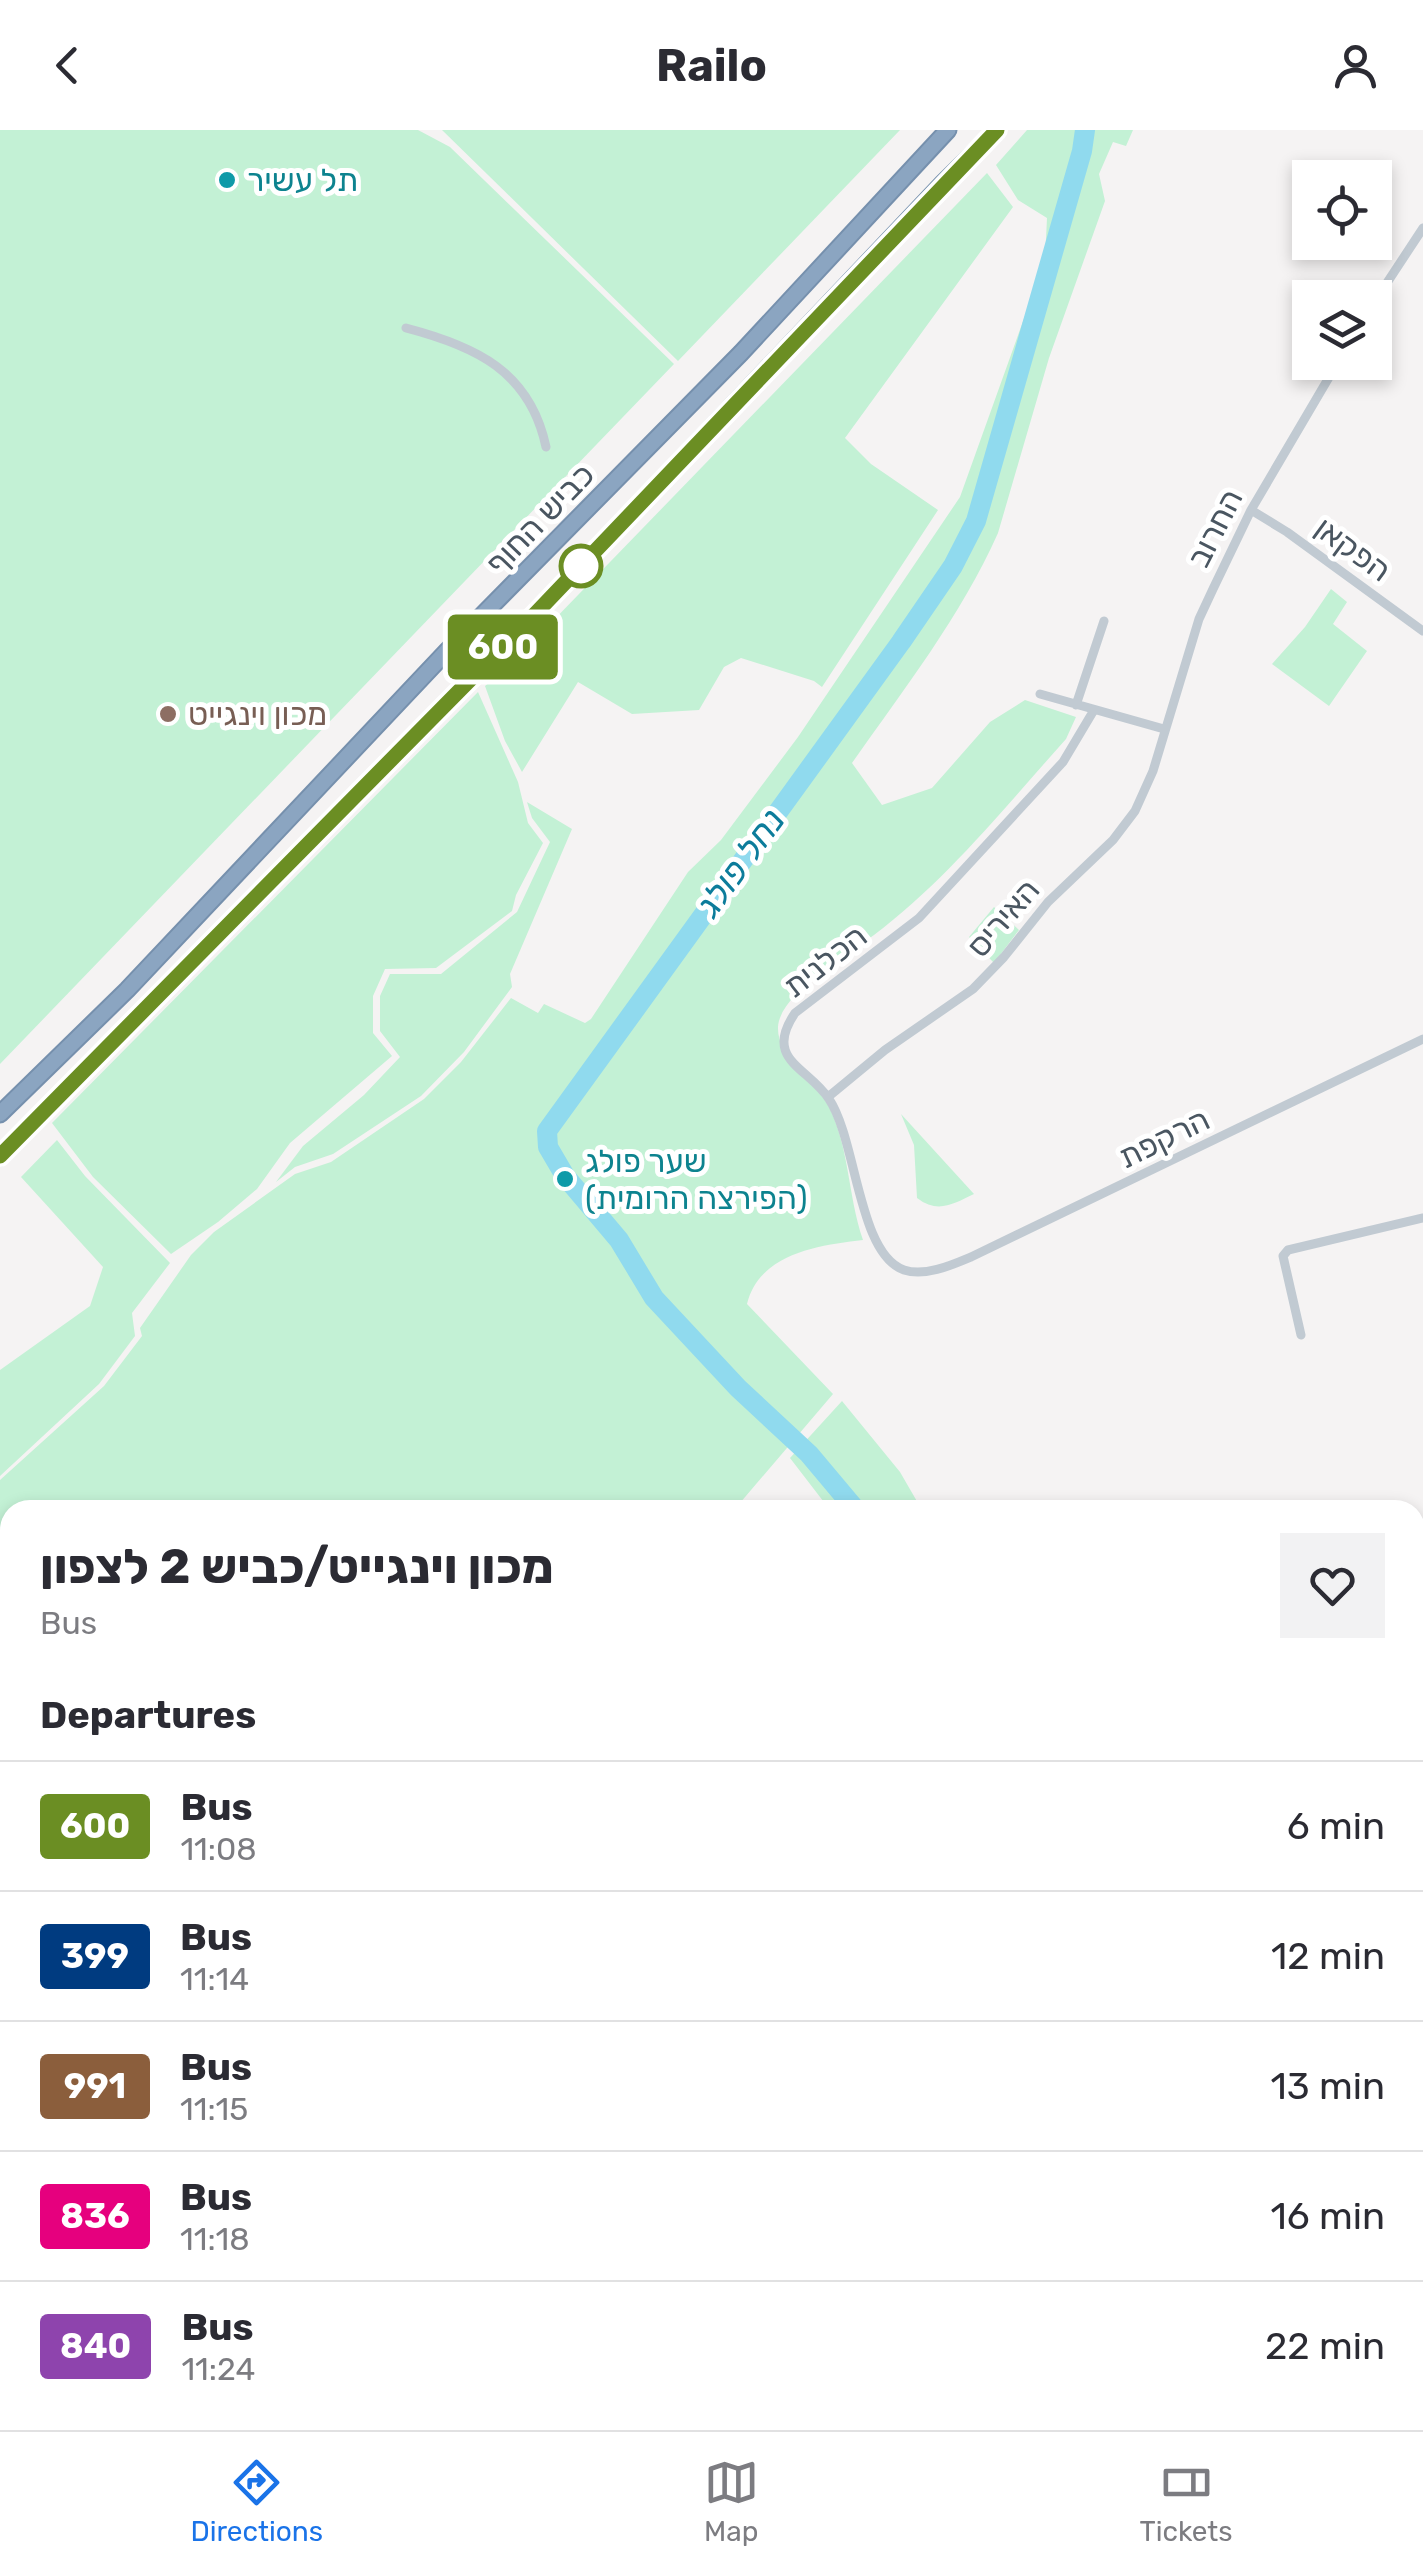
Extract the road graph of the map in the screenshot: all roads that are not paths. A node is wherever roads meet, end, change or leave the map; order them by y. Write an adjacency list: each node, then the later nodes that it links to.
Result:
1 (948, 130): 17 (highway, כביש החוף)
2 (997, 130): 18 (highway, כביש החוף)
3 (1423, 228): 4 (street)
4 (1389, 280)
5 (406, 328): 7 (street)
6 (1328, 380): 8 (street, החרוב)
7 (546, 447)
8 (1252, 510): 10 (street, הפקאן); 14 (street, החרוב)
9 (1104, 621): 12 (street)
10 (1423, 631)
11 (1040, 694): 12 (street)
12 (1076, 704): 13 (street)
13 (1094, 710): 14 (street); 16 (street, הכלנית)
14 (1164, 729): 16 (street, האיריס)
15 (1423, 1038): 20 (street, הרקפת)
16 (828, 1097): 20 (street, הכלנית)
17 (0, 1114)
18 (0, 1156)
19 (1423, 1218): 21 (street)
20 (923, 1271)
21 (1301, 1335)

